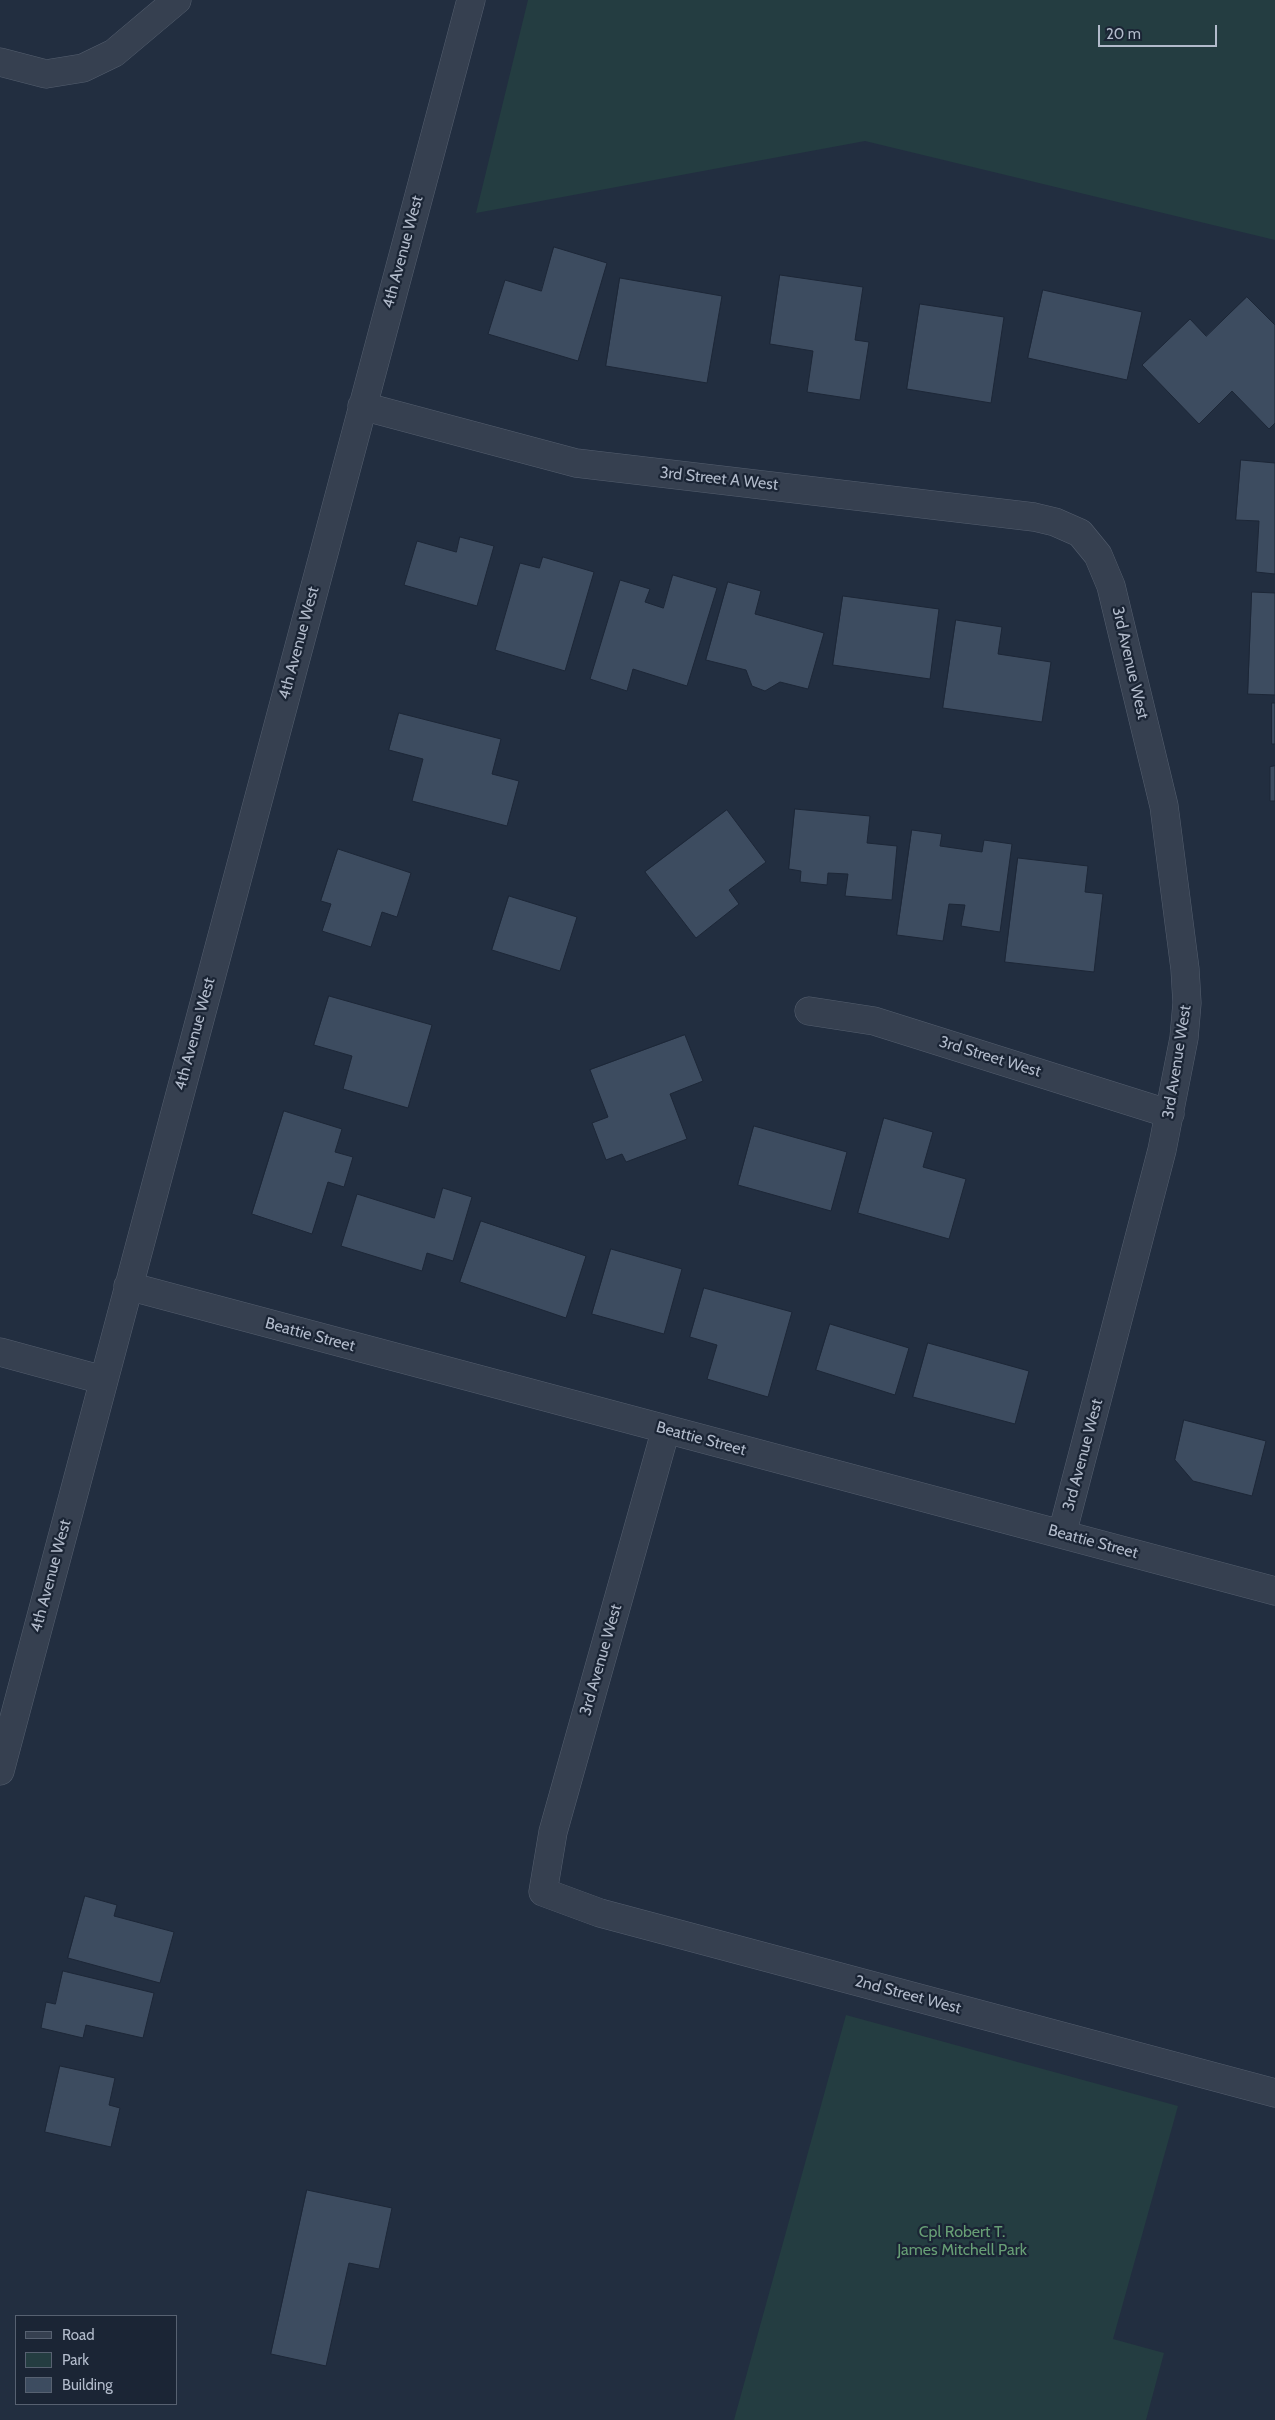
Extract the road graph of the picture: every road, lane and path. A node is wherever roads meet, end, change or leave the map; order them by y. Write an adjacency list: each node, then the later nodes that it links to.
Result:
1 (177, 0): 3 (street)
2 (471, 0): 4 (street, 4th Avenue West)
3 (0, 62)
4 (362, 406): 5 (street, 3rd Street A West); 8 (street, 4th Avenue West)
5 (1080, 533): 7 (street, 3rd Avenue West)
6 (809, 1011): 7 (street, 3rd Street West)
7 (1170, 1114): 12 (street, 3rd Avenue West)
8 (128, 1286): 10 (street, 4th Avenue West); 11 (street, Beattie Street)
9 (0, 1352): 10 (street)
10 (103, 1380): 14 (street, 4th Avenue West)
11 (666, 1429): 12 (street, Beattie Street); 15 (street, 3rd Avenue West)
12 (1062, 1534): 13 (street, Beattie Street)
13 (1275, 1591)
14 (0, 1771)
15 (543, 1892): 16 (street, 2nd Street West)
16 (1275, 2093)

